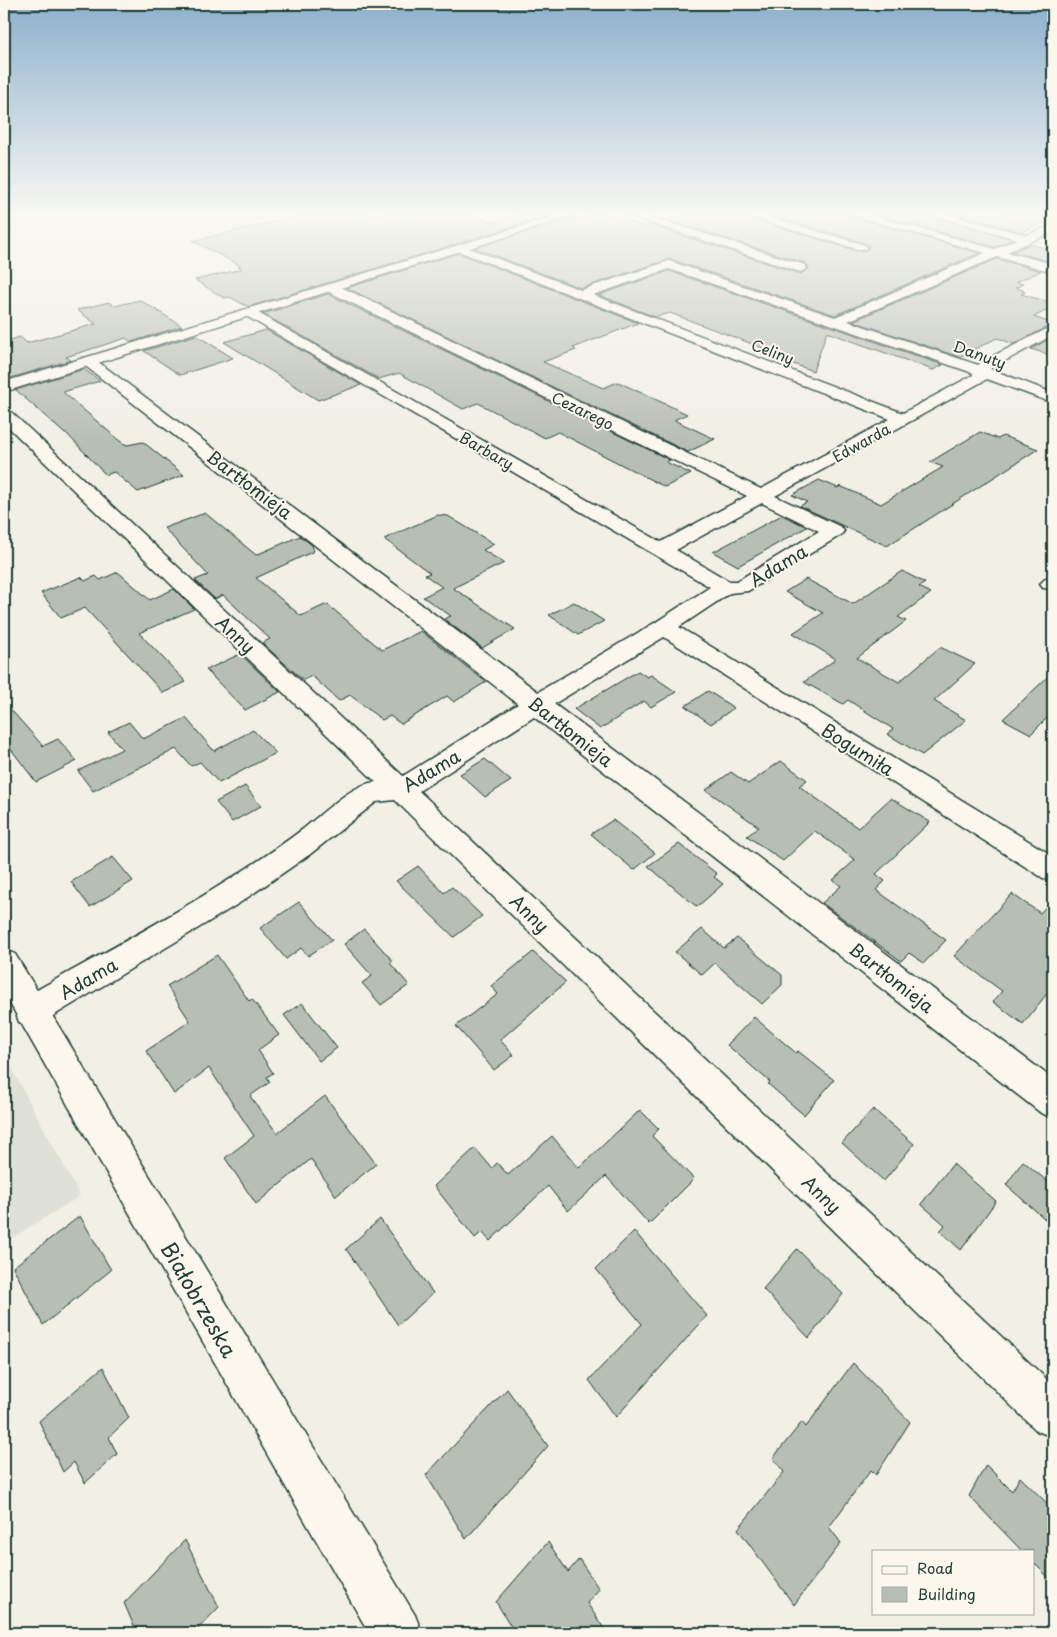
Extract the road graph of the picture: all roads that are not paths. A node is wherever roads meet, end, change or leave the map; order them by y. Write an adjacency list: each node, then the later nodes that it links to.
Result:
1 (324, 290): 8 (street)
2 (337, 290): 17 (street, Cezarego)
3 (572, 290): 7 (street, Celiny)
4 (593, 290): 7 (street, Danuty)
5 (743, 290): 9 (street, Danuty)
6 (909, 290): 9 (street)
7 (582, 294): 16 (street, Celiny)
8 (248, 313): 11 (street); 19 (street, Barbary)
9 (835, 322): 12 (street, Danuty)
10 (1053, 330): 12 (street, Edwarda)
11 (88, 361): 13 (street); 22 (street, Bartłomieja)
12 (981, 371): 14 (street, Danuty); 16 (street, Edwarda)
13 (4, 387)
14 (1053, 398)
15 (4, 414): 23 (street, Anny)
16 (904, 419): 17 (street, Edwarda)
17 (762, 496): 18 (street, Cezarego); 19 (street, Edwarda)
18 (834, 531): 20 (street, Adama)
19 (662, 550): 20 (street, Barbary)
20 (725, 587): 21 (street, Adama)
21 (664, 627): 22 (street, Adama); 24 (street, Bogumiła)
22 (536, 704): 23 (street, Adama); 27 (street, Bartłomieja)
23 (401, 790): 26 (street, Adama); 28 (street, Anny)
24 (1053, 870)
25 (4, 964): 26 (street, Białobrzeska)
26 (31, 1011): 29 (street, Białobrzeska)
27 (1053, 1101)
28 (1053, 1415)
29 (397, 1633)

